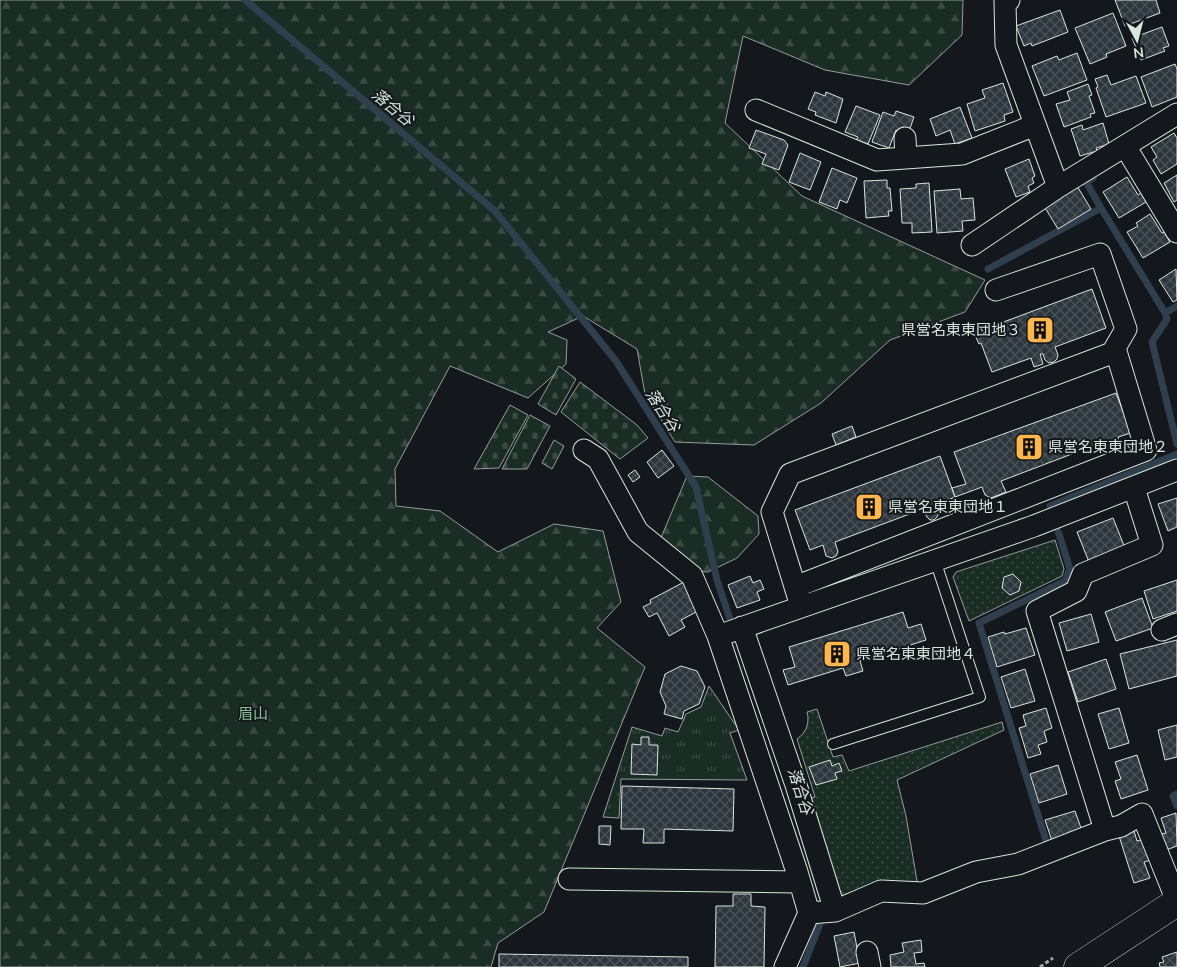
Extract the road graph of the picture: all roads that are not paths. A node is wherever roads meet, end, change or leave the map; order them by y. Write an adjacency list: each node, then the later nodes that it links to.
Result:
1 (1009, 0): 4 (street)
2 (756, 110): 4 (street)
3 (1177, 114): 5 (street)
4 (1035, 125): 6 (street)
5 (1125, 146): 6 (street); 7 (street)
6 (1058, 187): 8 (street)
7 (1177, 232)
8 (972, 245)
9 (996, 290): 10 (street)
10 (1115, 348): 14 (street); 17 (street)
11 (584, 450): 18 (street)
12 (1177, 470): 13 (street)
13 (1134, 488): 15 (street); 20 (street)
14 (1024, 498): 15 (street); 17 (street)
15 (1034, 526): 16 (street)
16 (935, 560): 17 (street); 19 (lane)
17 (798, 596): 18 (street)
18 (731, 631): 22 (street); 23 (street)
19 (833, 744)
20 (1105, 830): 23 (street); 24 (street)
21 (569, 879): 22 (street)
22 (800, 882): 23 (street)
23 (821, 904): 25 (street)
24 (1176, 907): 26 (main road)
25 (785, 967)
26 (1078, 967)

